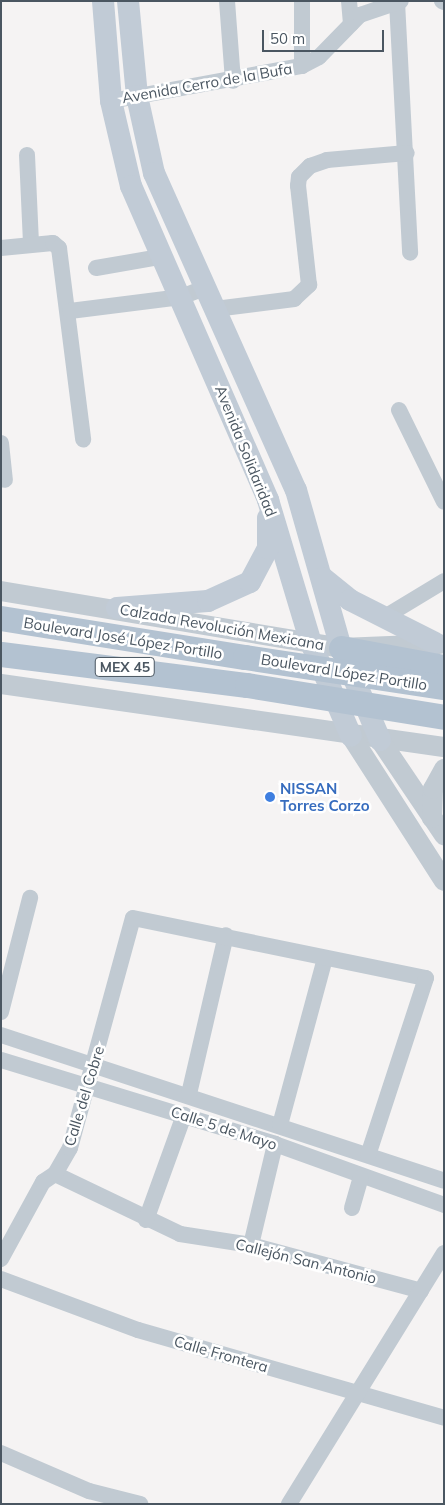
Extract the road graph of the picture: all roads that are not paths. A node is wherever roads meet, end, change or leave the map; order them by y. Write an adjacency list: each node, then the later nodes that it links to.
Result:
1 (103, 1): 12 (main road, Avenida Solidaridad)
2 (128, 1): 11 (main road, Avenida Solidaridad)
3 (227, 1): 10 (street)
4 (302, 1): 9 (street)
5 (349, 1): 8 (street)
6 (401, 1): 7 (street, Avenida Cerro de la Bufa)
7 (397, 2): 8 (street, Avenida Cerro de la Bufa); 13 (street)
8 (351, 24): 9 (street, Avenida Cerro de la Bufa)
9 (302, 66): 10 (street, Avenida Cerro de la Bufa)
10 (233, 80): 11 (street, Avenida Cerro de la Bufa)
11 (137, 96): 12 (street, Avenida Cerro de la Bufa); 20 (main road, Avenida Solidaridad)
12 (111, 101): 18 (main road, Avenida Solidaridad)
13 (407, 153): 17 (street); 22 (street)
14 (27, 155): 15 (street)
15 (31, 243): 16 (street); 23 (street)
16 (1, 248)
17 (410, 253)
18 (160, 257): 19 (street); 21 (main road, Avenida Solidaridad)
19 (96, 268)
20 (204, 288): 21 (street); 22 (main road, Avenida Solidaridad)
21 (181, 297): 23 (street); 29 (main road, Avenida Solidaridad)
22 (215, 309): 30 (main road, Avenida Solidaridad)
23 (70, 310): 25 (street)
24 (399, 410): 28 (street)
25 (83, 439)
26 (1, 443): 27 (street)
27 (5, 480)
28 (442, 492)
29 (268, 500): 33 (main road); 36 (main road, Avenida Solidaridad)
30 (323, 578): 35 (main road); 38 (main road, Avenida Solidaridad)
31 (444, 581): 35 (street)
32 (1, 591): 33 (street, Calzada Revolución Mexicana)
33 (117, 608): 36 (street, Calzada Revolución Mexicana)
34 (1, 618): 40 (main road, Boulevard José López Portillo / MEX 45)
35 (383, 618): 37 (main road)
36 (311, 644): 38 (street, Calzada Revolución Mexicana); 46 (main road, Avenida Solidaridad)
37 (440, 644): 38 (street, Calzada Revolución Mexicana)
38 (341, 648): 41 (main road); 47 (main road, Avenida Solidaridad)
39 (1, 654): 43 (main road, Boulevard José López Portillo / MEX 45)
40 (245, 657): 44 (main road, Boulevard López Portillo / MEX 45, bridge)
41 (444, 667)
42 (1, 684): 46 (street)
43 (247, 685): 45 (main road, Boulevard López Portillo / MEX 45, bridge)
44 (444, 687)
45 (444, 717)
46 (351, 736): 47 (street); 52 (street, Avenida Solidaridad)
47 (380, 740): 48 (street); 50 (street, Avenida Solidaridad)
48 (444, 747)
49 (444, 769): 50 (street)
50 (432, 818): 51 (street, Avenida Solidaridad)
51 (444, 835)
52 (444, 880)
53 (30, 898): 56 (street)
54 (226, 935): 55 (street); 59 (street, Calle del Cobre); 61 (street)
55 (325, 958): 63 (street); 65 (street)
56 (1, 1012)
57 (1, 1035): 59 (street, Calle 5 de Mayo)
58 (1, 1060): 60 (street, Calle 5 de Mayo)
59 (95, 1064): 60 (street, Calle del Cobre); 61 (street, Calle 5 de Mayo)
60 (89, 1086): 62 (street, Calle 5 de Mayo); 66 (street, Calle del Cobre)
61 (189, 1094): 63 (street, Calle 5 de Mayo)
62 (184, 1115): 64 (street, Calle 5 de Mayo); 71 (street)
63 (280, 1125): 65 (street, Calle 5 de Mayo)
64 (275, 1144): 67 (street, Calle 5 de Mayo); 72 (street)
65 (368, 1155): 68 (street, Calle 5 de Mayo)
66 (55, 1174): 71 (street, Callejón San Antonio); 74 (street, Calle del Cobre)
67 (361, 1177): 69 (street, Calle 5 de Mayo); 70 (street)
68 (444, 1181)
69 (444, 1205)
70 (352, 1208)
71 (146, 1220): 72 (street, Callejón San Antonio)
72 (251, 1244): 76 (street, Callejón San Antonio)
73 (444, 1253): 76 (street)
74 (1, 1259)
75 (1, 1279): 77 (street, Calle Frontera)
76 (421, 1291): 77 (street)
77 (358, 1393): 78 (street, Calle Frontera); 82 (street)
78 (444, 1418)
79 (1, 1452): 80 (street)
80 (85, 1497): 81 (street)
81 (140, 1504)
82 (289, 1504)

